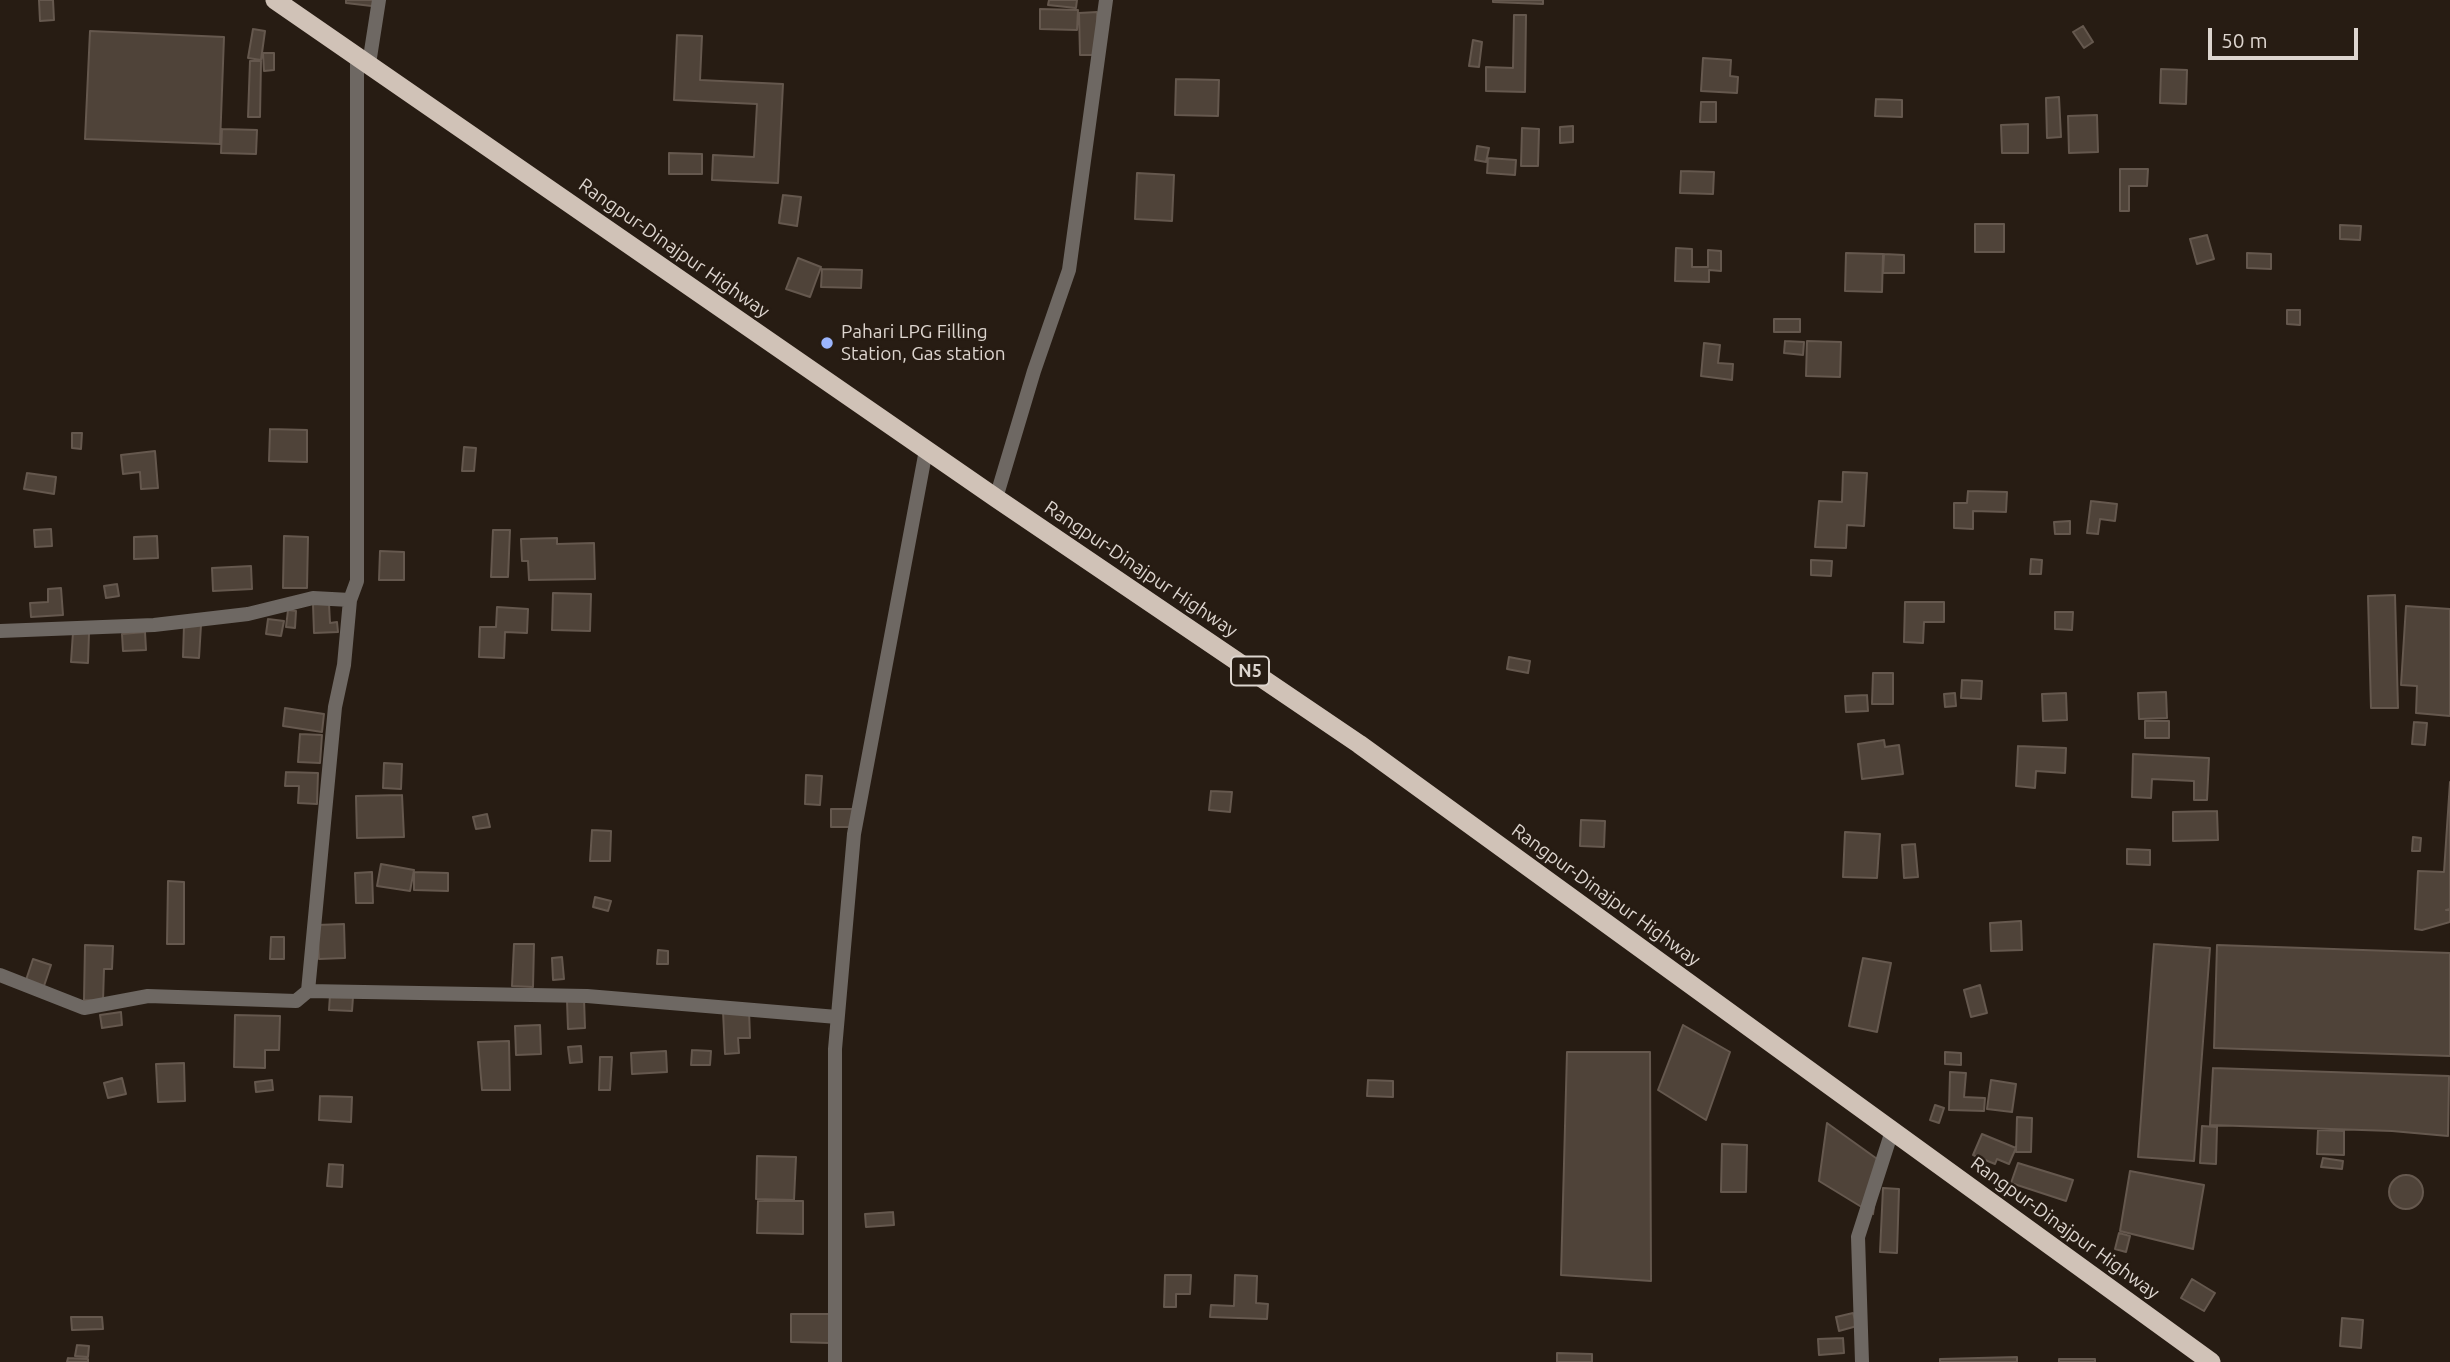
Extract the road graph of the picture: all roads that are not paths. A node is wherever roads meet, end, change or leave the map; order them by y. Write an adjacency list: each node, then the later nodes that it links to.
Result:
1 (275, 0): 4 (highway, Rangpur-Dinajpur Highway / N5)
2 (379, 0): 4 (street)
3 (1106, 0): 6 (street)
4 (363, 60): 5 (highway, Rangpur-Dinajpur Highway / N5); 7 (street)
5 (926, 450): 6 (highway, Rangpur-Dinajpur Highway / N5); 11 (street)
6 (996, 498): 12 (highway, Rangpur-Dinajpur Highway / N5)
7 (350, 600): 8 (street); 10 (street)
8 (0, 631)
9 (0, 975): 10 (street)
10 (308, 991): 11 (street)
11 (837, 1017): 13 (street)
12 (1892, 1131): 14 (street); 15 (highway, Rangpur-Dinajpur Highway / N5)
13 (835, 1362)
14 (1862, 1362)
15 (2211, 1362)

